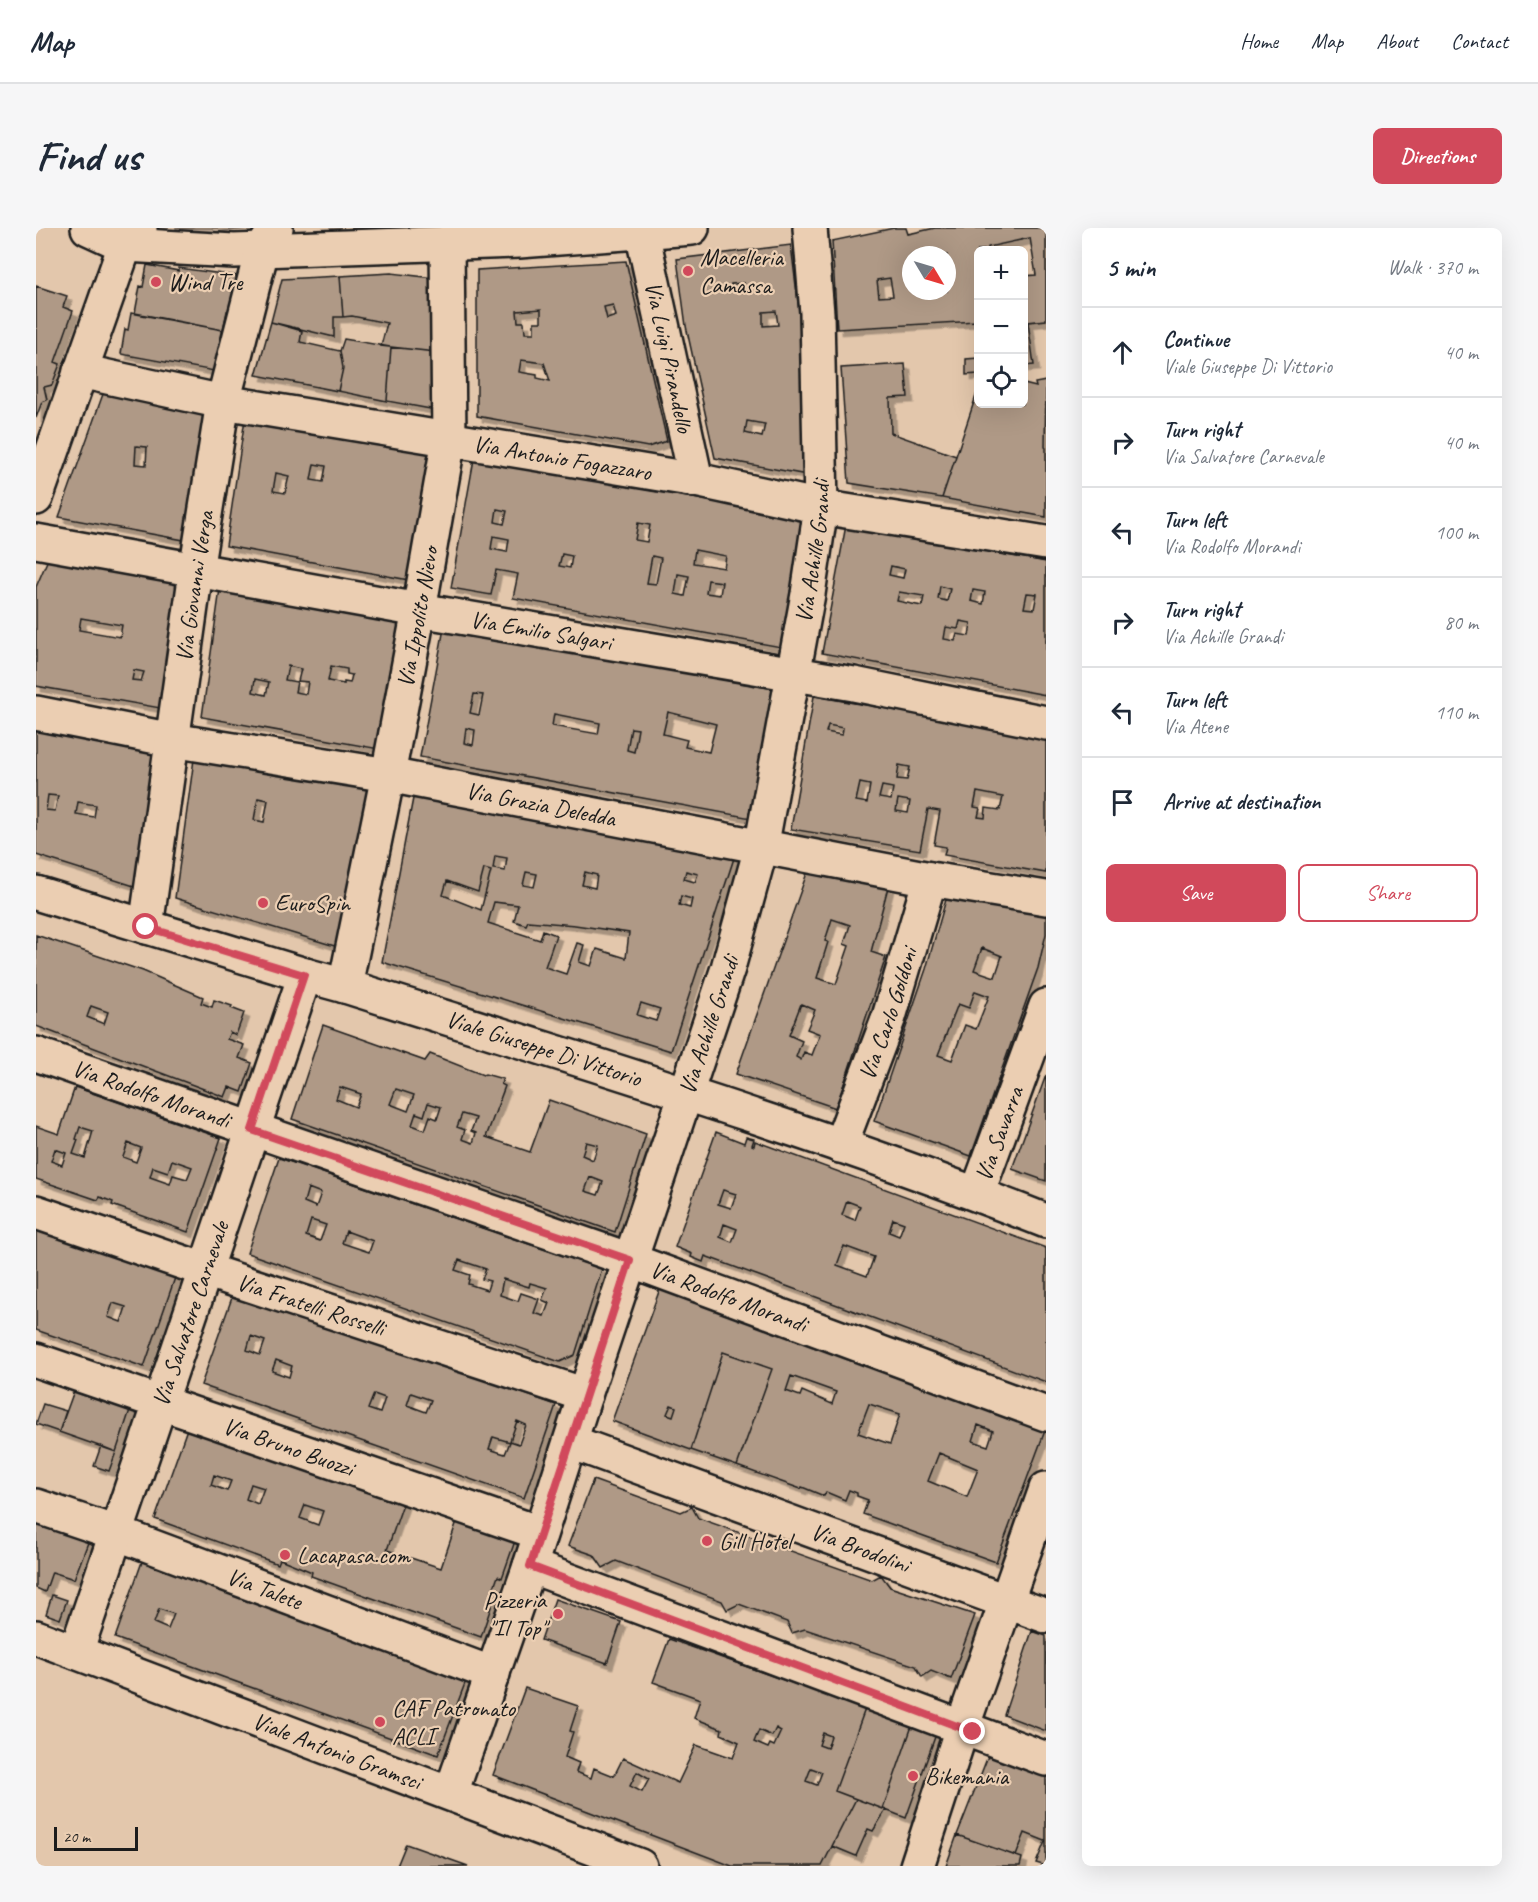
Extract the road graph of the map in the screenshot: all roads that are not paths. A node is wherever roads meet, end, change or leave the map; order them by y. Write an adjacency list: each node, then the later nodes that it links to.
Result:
1 (87, 228): 6 (street)
2 (692, 228): 4 (street)
3 (810, 228): 14 (street, Via Achille Grandi)
4 (642, 232): 5 (street); 12 (street, Via Luigi Pirandello)
5 (527, 234): 8 (street)
6 (133, 236): 7 (street); 9 (street)
7 (269, 239): 8 (street); 10 (street, Via Giovanni Verga)
8 (447, 243): 11 (street, Via Ippolito Nievo)
9 (81, 371): 10 (street, Via Antonio Fogazzaro); 13 (street)
10 (223, 402): 11 (street, Via Antonio Fogazzaro); 17 (street, Via Giovanni Verga)
11 (449, 439): 12 (street, Via Antonio Fogazzaro); 18 (street, Via Ippolito Nievo)
12 (696, 480): 14 (street, Via Antonio Fogazzaro)
13 (36, 498)
14 (821, 507): 16 (street, Via Antonio Fogazzaro); 19 (street, Via Achille Grandi)
15 (36, 541): 17 (street, Via Emilio Salgari)
16 (1046, 543)
17 (196, 571): 18 (street, Via Emilio Salgari); 22 (street, Via Giovanni Verga)
18 (419, 610): 19 (street, Via Emilio Salgari); 23 (street, Via Ippolito Nievo)
19 (792, 675): 21 (street, Via Emilio Salgari); 24 (street, Via Achille Grandi)
20 (36, 713): 22 (street, Via Grazia Deledda)
21 (1046, 723)
22 (172, 740): 23 (street, Via Grazia Deledda); 28 (street, Via Giovanni Verga)
23 (388, 775): 24 (street, Via Grazia Deledda); 30 (street, Via Ippolito Nievo)
24 (761, 848): 25 (street, Via Grazia Deledda); 33 (street, Via Achille Grandi)
25 (930, 879): 27 (street, Via Grazia Deledda); 35 (street, Via Carlo Goldoni)
26 (36, 893): 28 (street, Viale Giuseppe Di Vittorio)
27 (1046, 898)
28 (146, 927): 29 (street, Viale Giuseppe Di Vittorio)
29 (304, 975): 30 (street, Viale Giuseppe Di Vittorio); 34 (street, Via Salvatore Carnevale)
30 (345, 986): 33 (street, Viale Giuseppe Di Vittorio)
31 (1046, 1006): 36 (street, Via Savarra)
32 (36, 1054): 34 (street, Via Rodolfo Morandi)
33 (686, 1093): 35 (street, Viale Giuseppe Di Vittorio); 39 (street, Via Achille Grandi)
34 (252, 1130): 39 (street, Via Rodolfo Morandi); 40 (street, Via Salvatore Carnevale)
35 (840, 1146): 36 (street, Viale Giuseppe Di Vittorio)
36 (977, 1194): 38 (street, Viale Giuseppe Di Vittorio)
37 (36, 1212): 40 (street, Via Fratelli Rosselli)
38 (1046, 1221)
39 (630, 1260): 42 (street, Via Achille Grandi); 44 (street, Via Rodolfo Morandi)
40 (205, 1270): 42 (street, Via Fratelli Rosselli); 43 (street, Via Salvatore Carnevale)
41 (36, 1360): 43 (street, Via Bruno Buozzi)
42 (585, 1395): 45 (street, Via Achille Grandi)
43 (160, 1403): 48 (street, Via Salvatore Carnevale); 49 (street, Via Bruno Buozzi)
44 (1046, 1414)
45 (571, 1442): 49 (street, Via Achille Grandi); 51 (street, Via Brodolini)
46 (1046, 1489): 51 (street)
47 (36, 1506): 48 (street, Via Talete)
48 (116, 1533): 54 (street, Via Salvatore Carnevale); 55 (street, Via Talete)
49 (540, 1533): 50 (street, Via Achille Grandi)
50 (530, 1566): 55 (street, Via Achille Grandi); 56 (street)
51 (1006, 1601): 52 (street, Via Brodolini); 56 (street)
52 (1046, 1616)
53 (36, 1637): 54 (street, Viale Antonio Gramsci)
54 (75, 1652): 58 (street, Viale Antonio Gramsci)
55 (493, 1674): 58 (street, Via Achille Grandi)
56 (962, 1728): 57 (street); 60 (street)
57 (1046, 1759)
58 (451, 1793): 59 (street, Viale Antonio Gramsci)
59 (640, 1866)
60 (916, 1866)

